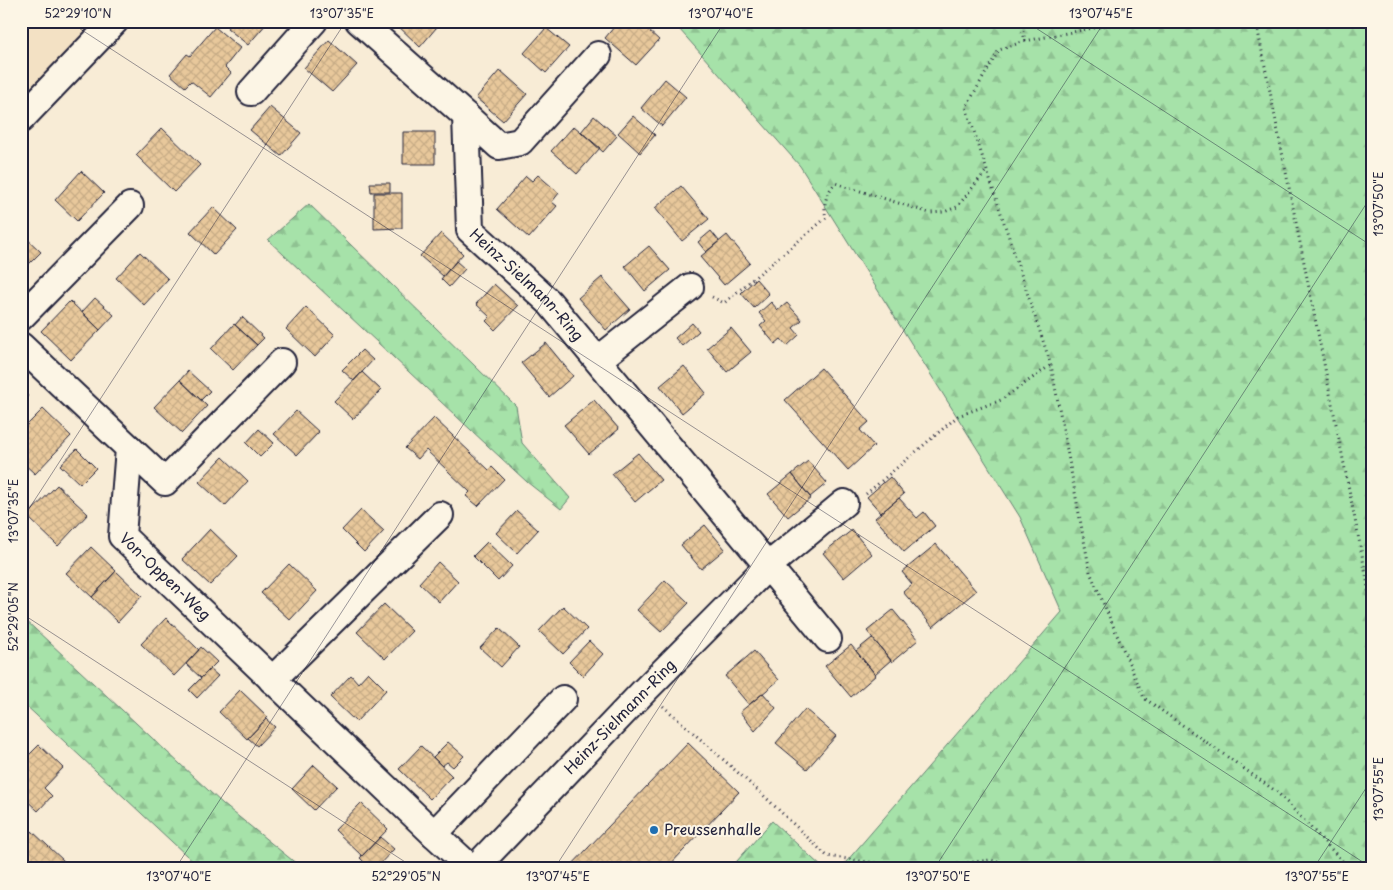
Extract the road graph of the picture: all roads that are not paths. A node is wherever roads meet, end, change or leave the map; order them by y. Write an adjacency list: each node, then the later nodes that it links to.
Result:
1 (115, 21): 7 (street)
2 (314, 21): 5 (street)
3 (359, 21): 6 (street)
4 (598, 54): 6 (street)
5 (251, 92)
6 (466, 116): 12 (street, Heinz-Sielmann-Ring)
7 (21, 119)
8 (130, 206): 10 (street)
9 (690, 287): 12 (street)
10 (21, 318)
11 (21, 346): 14 (street)
12 (598, 360): 17 (street, Heinz-Sielmann-Ring)
13 (282, 362): 14 (street)
14 (129, 448): 19 (street, Von-Oppen-Weg)
15 (844, 503): 17 (street, Heinz-Sielmann-Ring)
16 (440, 516): 19 (street)
17 (768, 566): 18 (street, Heinz-Sielmann-Ring); 22 (street, Heinz-Sielmann-Ring)
18 (828, 639)
19 (272, 680): 21 (street, Von-Oppen-Weg)
20 (563, 700): 21 (street)
21 (434, 834): 22 (street, Von-Oppen-Weg)
22 (473, 869)

